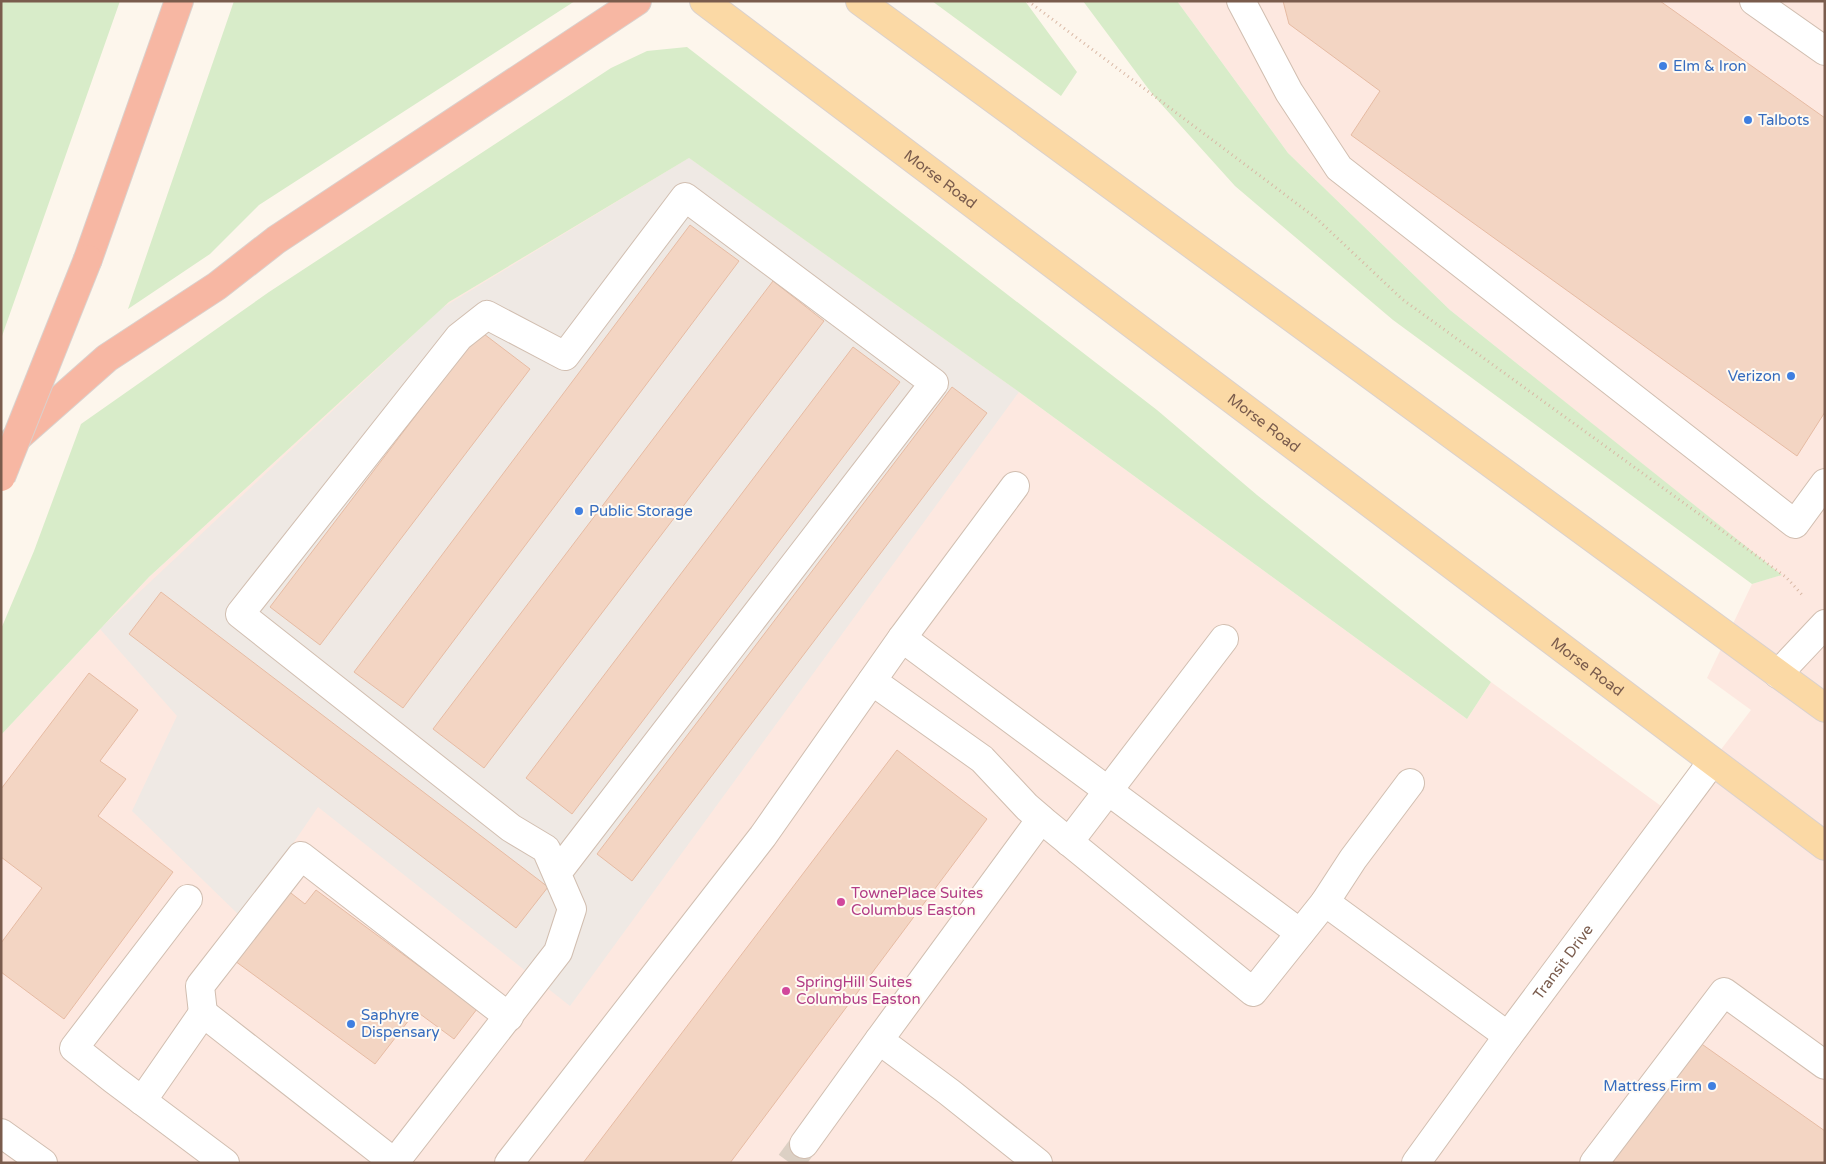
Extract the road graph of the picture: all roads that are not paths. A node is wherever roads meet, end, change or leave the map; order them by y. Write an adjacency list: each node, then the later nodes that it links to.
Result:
1 (179, 1): 9 (highway, bridge)
2 (637, 1): 8 (highway)
3 (704, 1): 18 (main road, Morse Road)
4 (860, 1): 15 (main road)
5 (1242, 1): 10 (street)
6 (1754, 1): 7 (street)
7 (1825, 51)
8 (1, 451)
9 (1, 477)
10 (1825, 483)
11 (1014, 486): 13 (street)
12 (1825, 624): 15 (street)
13 (902, 638): 16 (street); 20 (street)
14 (1224, 640): 20 (street)
15 (1778, 674): 17 (main road)
16 (872, 681): 21 (street); 39 (street)
17 (1825, 708)
18 (1712, 762): 23 (main road, Morse Road); 30 (street, Transit Drive)
19 (1410, 783): 26 (street)
20 (1108, 790): 22 (street); 27 (street)
21 (1041, 819): 22 (street); 31 (street)
22 (1069, 842): 27 (street)
23 (1825, 846)
24 (557, 873): 24 (street); 29 (street)
25 (188, 899): 33 (street)
26 (1324, 902): 27 (street); 30 (street)
27 (1300, 933)
28 (203, 1013): 29 (street); 33 (street); 38 (street)
29 (509, 1017): 38 (street)
30 (1508, 1036): 41 (street, Transit Drive)
31 (879, 1040): 35 (street); 40 (street)
32 (1825, 1064): 42 (street)
33 (142, 1100): 37 (street)
34 (1, 1133): 36 (street)
35 (804, 1144)
36 (43, 1163)
37 (225, 1163)
38 (395, 1163)
39 (509, 1163)
40 (1038, 1163)
41 (1416, 1163)
42 (1594, 1163)

